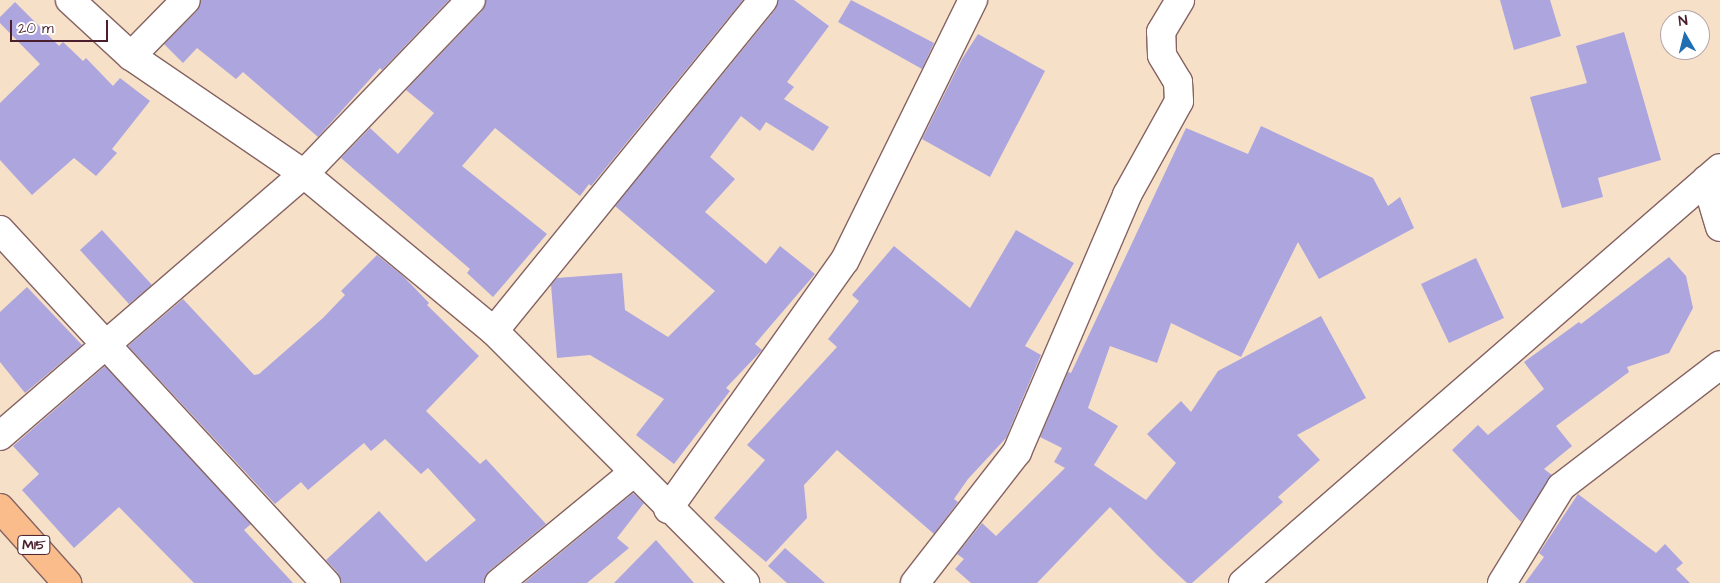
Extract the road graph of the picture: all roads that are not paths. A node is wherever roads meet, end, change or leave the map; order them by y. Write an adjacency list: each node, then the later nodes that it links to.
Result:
1 (70, 0): 7 (street)
2 (186, 0): 7 (street)
3 (471, 0): 8 (street)
4 (763, 0): 12 (street)
5 (973, 0): 18 (street)
6 (1180, 0): 23 (street)
7 (131, 56): 8 (street)
8 (304, 174): 12 (street); 13 (street)
9 (1713, 174): 10 (street); 24 (street)
10 (1720, 227)
11 (0, 230): 13 (street)
12 (494, 331): 16 (street)
13 (107, 344): 15 (street); 20 (street)
14 (1720, 365): 25 (street)
15 (0, 436)
16 (634, 472): 18 (street); 21 (street)
17 (0, 508): 19 (highway, M15)
18 (668, 509): 22 (street)
19 (67, 583)
20 (326, 583)
21 (499, 583)
22 (745, 583)
23 (915, 583)
24 (1243, 583)
25 (1502, 583)

